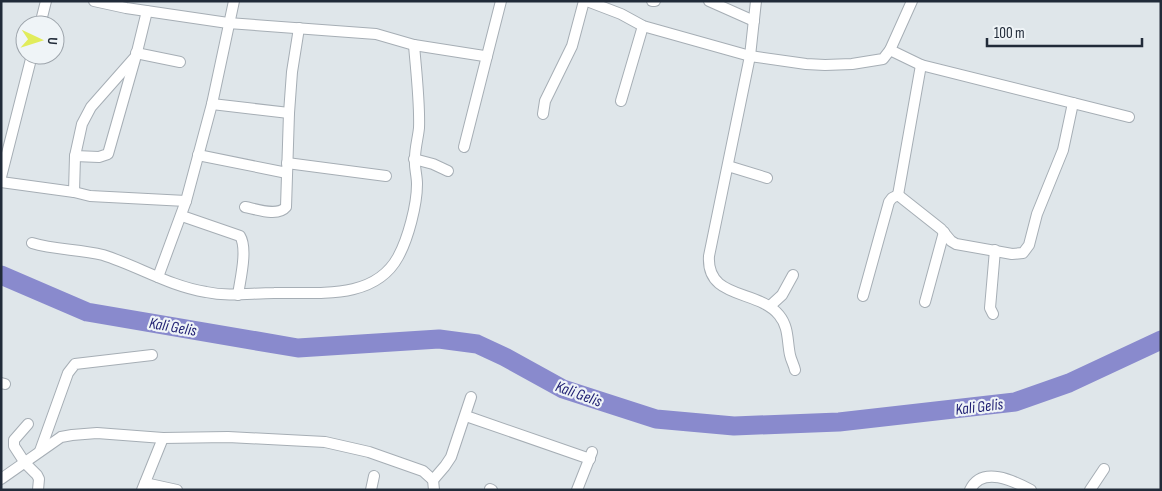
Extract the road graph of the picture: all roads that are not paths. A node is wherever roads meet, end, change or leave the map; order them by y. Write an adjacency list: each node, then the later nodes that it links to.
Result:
1 (46, 1): 10 (street)
2 (234, 1): 12 (street)
3 (501, 1): 18 (street)
4 (586, 1): 13 (street); 27 (street)
5 (709, 1): 11 (street)
6 (756, 1): 11 (street)
7 (912, 1): 16 (street)
8 (98, 2): 9 (street)
9 (147, 11): 12 (street); 17 (street)
10 (42, 15)
11 (754, 22): 19 (street)
12 (228, 23): 14 (street); 25 (street)
13 (643, 26): 19 (street); 23 (street)
14 (299, 28): 15 (street); 26 (street)
15 (414, 44): 18 (street); 32 (street)
16 (890, 50): 19 (street); 22 (street)
17 (136, 55): 20 (street); 31 (street); 31 (street)
18 (487, 56): 29 (street)
19 (750, 56): 33 (street)
20 (180, 62)
21 (29, 65): 36 (street)
22 (921, 65): 24 (street); 41 (street)
23 (621, 101)
24 (1074, 103): 28 (street); 47 (street)
25 (212, 104): 26 (street); 30 (street)
26 (289, 113): 34 (street)
27 (543, 114)
28 (1129, 117)
29 (464, 147)
30 (198, 155): 34 (street); 42 (street)
31 (75, 156): 40 (street)
32 (414, 159): 35 (street); 50 (street)
33 (728, 166): 38 (street); 53 (street)
34 (287, 168): 37 (street); 43 (street)
35 (448, 171)
36 (1, 176)
37 (386, 176)
38 (767, 178)
39 (1, 182): 40 (street)
40 (74, 192): 42 (street)
41 (898, 195): 45 (street); 51 (street)
42 (186, 200): 44 (street)
43 (245, 207)
44 (182, 216): 49 (street); 50 (street)
45 (944, 232): 47 (street); 52 (street)
46 (32, 243): 49 (street)
47 (995, 250): 54 (street)
48 (793, 275): 53 (street)
49 (158, 277): 50 (street)
50 (238, 295)
51 (863, 296)
52 (925, 302)
53 (770, 306): 56 (street)
54 (993, 314)
55 (152, 354): 61 (street)
56 (795, 370)
57 (471, 397): 58 (street)
58 (466, 416): 66 (street); 71 (street)
59 (28, 424): 62 (street)
60 (163, 438): 61 (street); 66 (street); 67 (street)
61 (40, 452): 62 (street)
62 (25, 463): 65 (street); 68 (street)
63 (1104, 469): 74 (street)
64 (374, 476): 70 (street)
65 (1, 479)
66 (434, 485)
67 (143, 486): 69 (street)
68 (38, 490)
69 (177, 490)
70 (371, 490)
71 (577, 490)
72 (970, 490): 73 (street)
73 (1031, 490)
74 (1090, 490)

